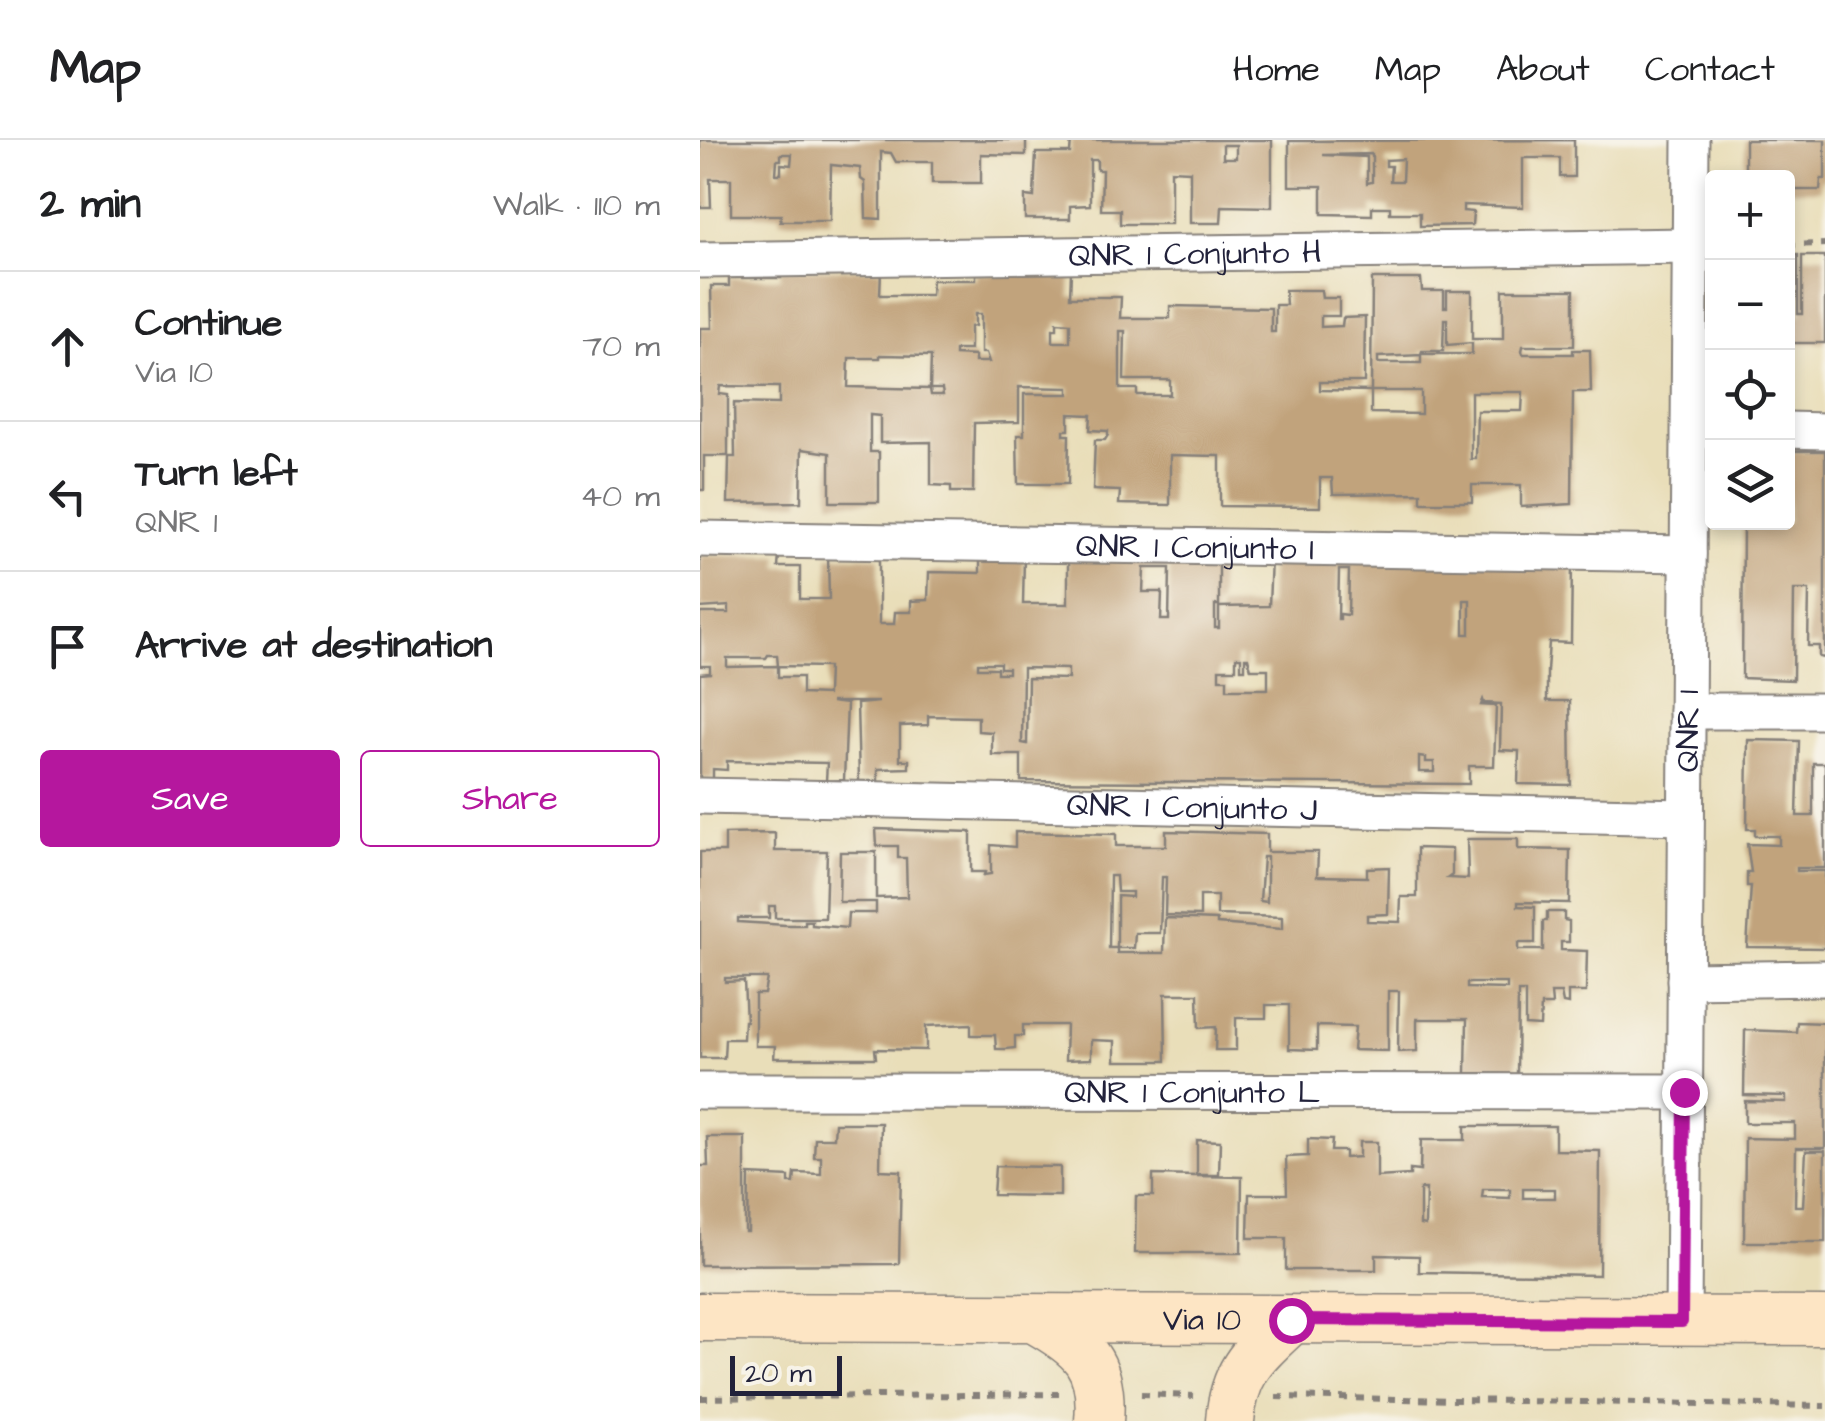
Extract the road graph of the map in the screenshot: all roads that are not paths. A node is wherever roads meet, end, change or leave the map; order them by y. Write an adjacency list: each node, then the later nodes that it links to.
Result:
1 (1691, 140): 2 (street, QNR 1)
2 (1690, 246): 3 (street, QNR 1 Conjunto H); 4 (street, QNR 1)
3 (700, 260)
4 (1701, 428): 8 (street, QNR 1)
5 (1795, 430): 6 (street)
6 (1825, 430)
7 (700, 539): 8 (street, QNR 1 Conjunto I)
8 (1688, 554): 9 (street, QNR 1)
9 (1687, 711): 10 (street); 12 (street, QNR 1)
10 (1825, 711)
11 (700, 796): 12 (street, QNR 1 Conjunto J)
12 (1686, 817): 14 (street, QNR 1)
13 (1825, 978): 14 (street)
14 (1686, 980): 16 (street, QNR 1)
15 (700, 1091): 16 (street, QNR 1 Conjunto L)
16 (1684, 1092): 21 (street, QNR 1)
17 (700, 1317): 18 (main road, Via 10)
18 (1037, 1320): 19 (main road, Via 10); 22 (main road)
19 (1291, 1320): 21 (main road, Via 10); 23 (main road)
20 (1825, 1321): 21 (main road, Via 10)
21 (1682, 1322)
22 (1099, 1421)
23 (1230, 1421)

